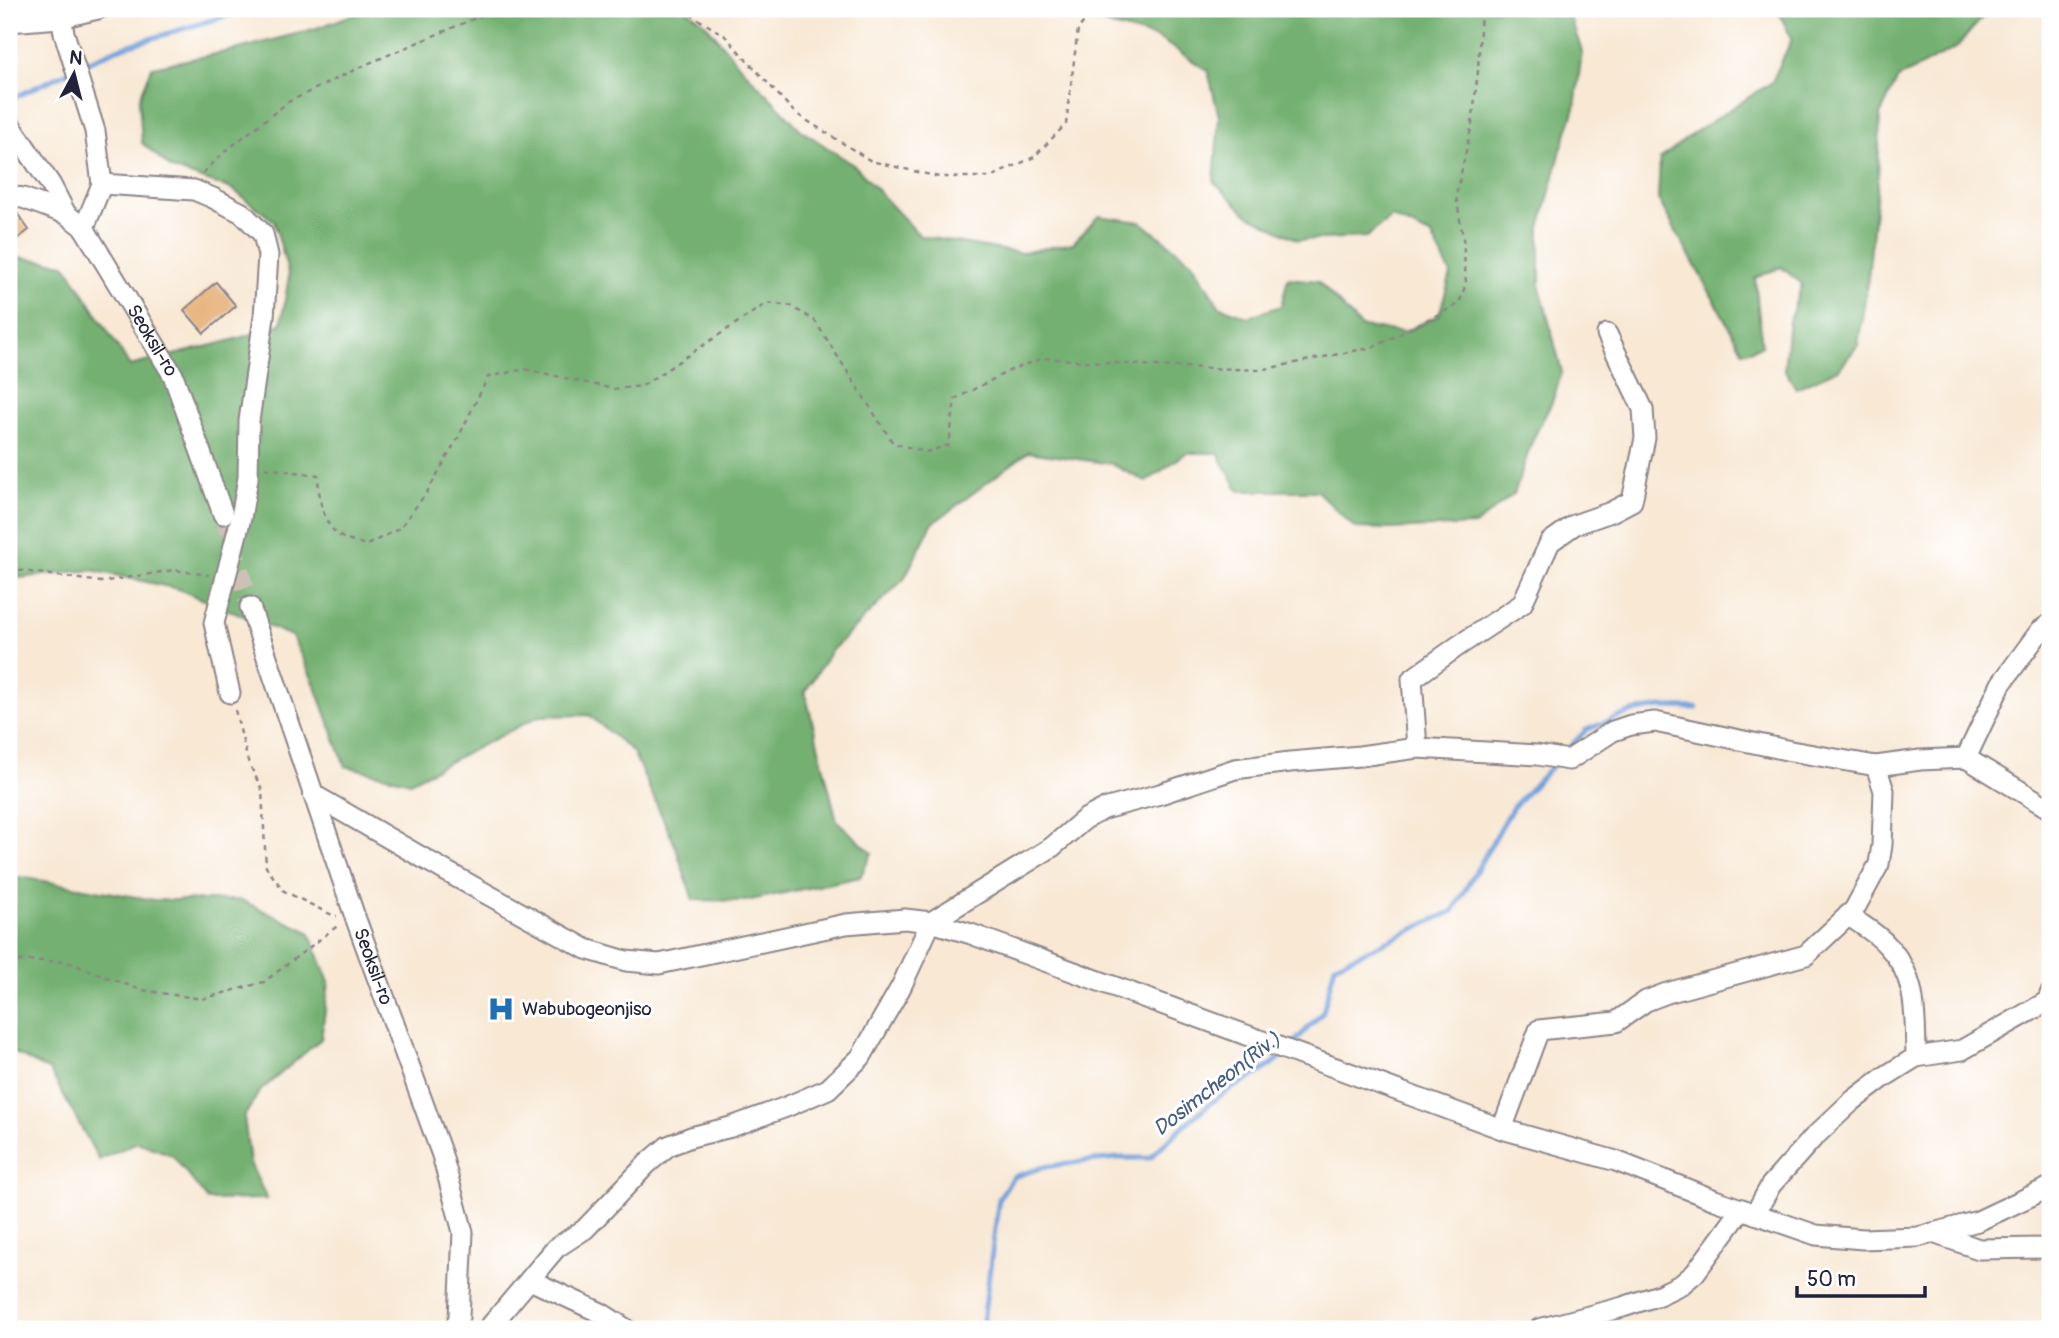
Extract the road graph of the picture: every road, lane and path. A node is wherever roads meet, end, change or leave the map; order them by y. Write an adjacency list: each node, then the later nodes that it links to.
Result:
1 (98, 9): 6 (street)
2 (497, 9): 10 (path)
3 (681, 9): 4 (path)
4 (1095, 9)
5 (1481, 9): 15 (path)
6 (61, 20): 7 (street); 9 (street)
7 (9, 22)
8 (9, 124): 12 (street, Seoksil-ro)
9 (102, 184): 10 (street); 13 (street)
10 (186, 189): 15 (street)
11 (9, 196): 12 (street)
12 (66, 214): 13 (street, Seoksil-ro)
13 (84, 228): 16 (street, Seoksil-ro)
14 (1607, 334): 22 (street)
15 (248, 466): 18 (street)
16 (223, 514)
17 (9, 573): 18 (path)
18 (226, 578): 21 (street)
19 (250, 607): 25 (street, Seoksil-ro)
20 (2050, 624): 23 (street)
21 (230, 693): 27 (path)
22 (1417, 748): 24 (street); 29 (street)
23 (1966, 758): 24 (street); 26 (street)
24 (1876, 766): 28 (street)
25 (314, 796): 27 (street, Seoksil-ro); 29 (street)
26 (2050, 809)
27 (354, 914): 30 (path); 39 (street, Seoksil-ro)
28 (1848, 915): 32 (street); 33 (street)
29 (931, 922): 33 (street); 38 (street)
30 (9, 965)
31 (2050, 994): 32 (street)
32 (1916, 1057): 35 (street)
33 (1502, 1129): 35 (street)
34 (2050, 1187): 36 (street)
35 (1749, 1211): 36 (street); 42 (street)
36 (1933, 1233): 37 (street)
37 (2050, 1248)
38 (530, 1280): 40 (street); 41 (street)
39 (455, 1329)
40 (488, 1329)
41 (625, 1329)
42 (1539, 1329)

